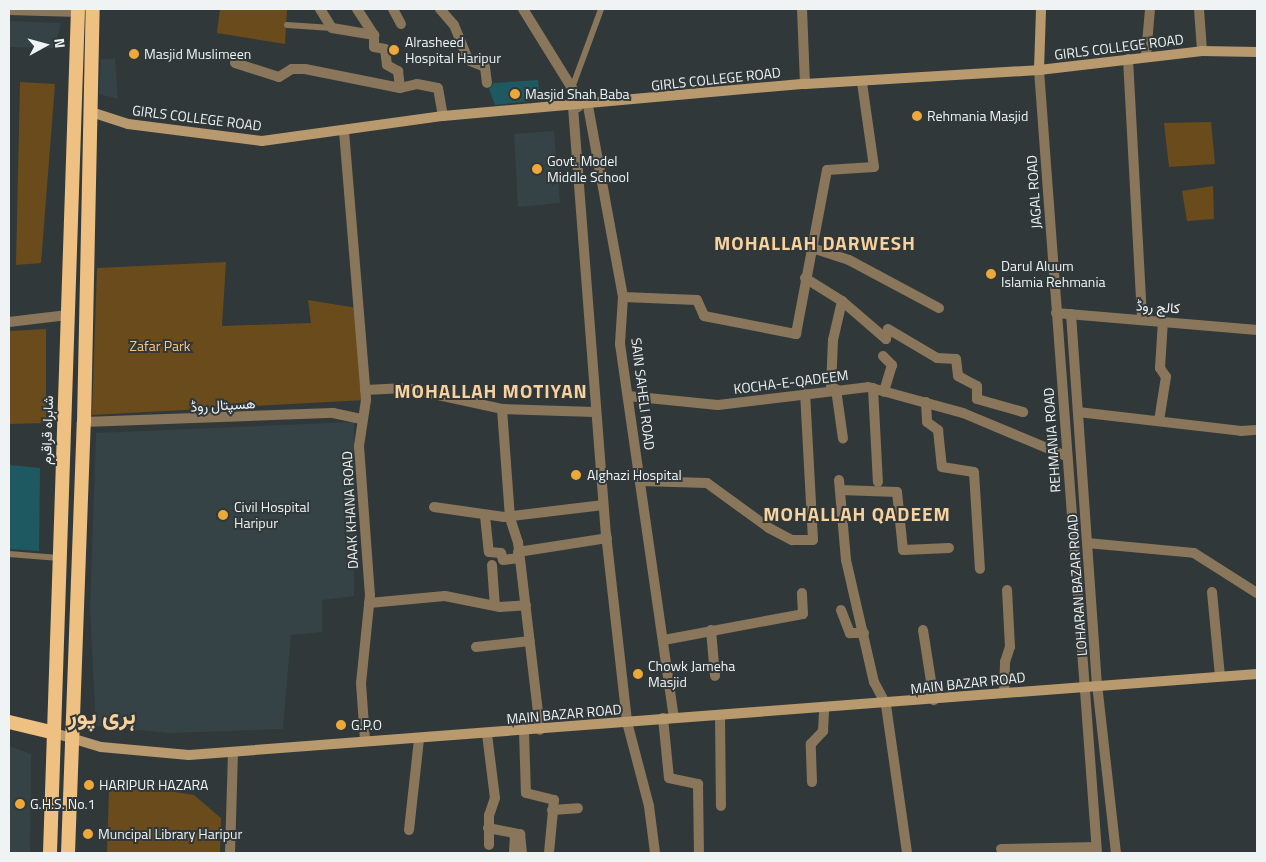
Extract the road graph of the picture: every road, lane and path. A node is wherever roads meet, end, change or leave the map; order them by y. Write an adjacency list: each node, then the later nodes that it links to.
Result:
1 (93, 9): 30 (highway)
2 (320, 9): 16 (street)
3 (357, 9): 17 (street)
4 (393, 9): 14 (street)
5 (440, 9): 25 (street)
6 (523, 9): 28 (street)
7 (601, 9): 28 (lane)
8 (802, 9): 26 (street)
9 (1041, 9): 23 (main road)
10 (1150, 9): 20 (street)
11 (1199, 9): 18 (street)
12 (9, 10): 13 (street)
13 (78, 10): 40 (highway, شاہراہ قراقرم)
14 (402, 24)
15 (287, 25): 16 (lane)
16 (332, 28): 17 (street)
17 (374, 35): 27 (street)
18 (1202, 51): 19 (main road, GIRLS COLLEGE ROAD); 20 (main road, GIRLS COLLEGE ROAD)
19 (1257, 52)
20 (1146, 55): 21 (main road, GIRLS COLLEGE ROAD)
21 (1128, 59): 23 (main road, GIRLS COLLEGE ROAD); 41 (street)
22 (235, 62): 27 (street)
23 (1039, 70): 24 (main road, GIRLS COLLEGE ROAD); 38 (street, JAGAL ROAD)
24 (862, 82): 26 (main road, GIRLS COLLEGE ROAD); 33 (street)
25 (487, 83)
26 (805, 84): 29 (main road, GIRLS COLLEGE ROAD)
27 (400, 88): 31 (street)
28 (572, 88): 29 (street)
29 (580, 107): 31 (main road, GIRLS COLLEGE ROAD); 35 (street, SAIN SAHELI ROAD); 54 (street)
30 (91, 112): 32 (main road, GIRLS COLLEGE ROAD); 58 (highway)
31 (443, 116): 32 (main road, GIRLS COLLEGE ROAD)
32 (344, 131): 48 (street, DAAK KHANA ROAD)
33 (812, 248): 34 (street); 37 (street)
34 (805, 278): 35 (street); 36 (street)
35 (623, 296): 51 (street, SAIN SAHELI ROAD)
36 (842, 300): 47 (street); 55 (street)
37 (939, 308)
38 (1056, 313): 39 (street, کالج روڈ); 62 (street, REHMANIA ROAD)
39 (1071, 314): 41 (street, کالج روڈ); 56 (street, LOHARAN BAZAR ROAD)
40 (68, 315): 43 (street); 74 (highway, شاہراہ قراقرم)
41 (1142, 319): 42 (street, کالج روڈ)
42 (1163, 320): 44 (street, کالج روڈ); 59 (street)
43 (9, 322)
44 (1257, 330)
45 (882, 356): 49 (street)
46 (873, 388): 47 (street, KOCHA-E-QADEEM); 49 (street, KOCHA-E-QADEEM); 64 (street)
47 (834, 389): 50 (street, KOCHA-E-QADEEM); 61 (street)
48 (365, 390): 53 (street); 57 (street, DAAK KHANA ROAD)
49 (884, 392): 52 (street, KOCHA-E-QADEEM)
50 (805, 394): 51 (street, KOCHA-E-QADEEM); 63 (street)
51 (628, 396): 63 (street, SAIN SAHELI ROAD)
52 (926, 402): 62 (street, KOCHA-E-QADEEM); 76 (street)
53 (502, 409): 54 (street); 67 (street)
54 (594, 412): 65 (street)
55 (1023, 412)
56 (1078, 412): 59 (street); 70 (street, LOHARAN BAZAR ROAD)
57 (362, 419): 58 (street, ھسپتال روڈ); 81 (street, DAAK KHANA ROAD)
58 (84, 422): 109 (highway)
59 (1159, 422): 60 (street)
60 (1257, 430)
61 (843, 439)
62 (1066, 456): 95 (street, REHMANIA ROAD)
63 (641, 481): 88 (street, SAIN SAHELI ROAD)
64 (878, 482)
65 (603, 505): 67 (street); 69 (street)
66 (434, 507): 68 (street)
67 (510, 513): 68 (street); 73 (street)
68 (485, 516): 73 (street)
69 (607, 538): 73 (street); 104 (street)
70 (1087, 543): 80 (street); 94 (street, LOHARAN BAZAR ROAD)
71 (949, 548): 87 (street)
72 (9, 554): 74 (lane)
73 (519, 555): 83 (street)
74 (59, 558): 107 (highway, شاہراہ قراقرم)
75 (492, 565): 82 (street)
76 (980, 568)
77 (1007, 590): 96 (street)
78 (1212, 592): 93 (street)
79 (802, 593): 85 (street)
80 (1257, 593)
81 (369, 603): 82 (street); 110 (street, DAAK KHANA ROAD)
82 (495, 604): 83 (street)
83 (526, 605): 89 (street)
84 (841, 610): 87 (street)
85 (711, 630): 88 (street); 92 (street)
86 (923, 630): 97 (street)
87 (864, 633): 98 (street)
88 (664, 640): 101 (street, SAIN SAHELI ROAD)
89 (530, 641): 90 (street); 105 (street)
90 (476, 647)
91 (1257, 674): 93 (main road, MAIN BAZAR ROAD)
92 (715, 676)
93 (1220, 676): 94 (main road, MAIN BAZAR ROAD)
94 (1097, 684): 95 (main road, MAIN BAZAR ROAD); 132 (street, LOHARAN BAZAR ROAD)
95 (1083, 685): 96 (main road, MAIN BAZAR ROAD); 122 (street)
96 (1004, 693): 97 (main road, MAIN BAZAR ROAD)
97 (934, 700): 98 (main road, MAIN BAZAR ROAD)
98 (886, 705): 99 (main road, MAIN BAZAR ROAD); 131 (street)
99 (824, 709): 100 (main road, MAIN BAZAR ROAD); 113 (street)
100 (720, 715): 101 (main road, MAIN BAZAR ROAD); 114 (street)
101 (674, 717): 102 (main road, MAIN BAZAR ROAD)
102 (663, 718): 104 (main road, MAIN BAZAR ROAD); 130 (street)
103 (9, 722): 107 (highway)
104 (627, 722): 105 (main road, MAIN BAZAR ROAD); 129 (street)
105 (540, 730): 106 (main road, MAIN BAZAR ROAD)
106 (524, 731): 108 (main road, MAIN BAZAR ROAD); 116 (street)
107 (50, 732): 109 (main road, MAIN BAZAR ROAD); 123 (highway, شاہراہ قراقرم)
108 (488, 734): 111 (main road, MAIN BAZAR ROAD); 117 (street)
109 (70, 739): 112 (main road, MAIN BAZAR ROAD); 124 (highway)
110 (365, 740): 111 (main road, MAIN BAZAR ROAD); 112 (main road, MAIN BAZAR ROAD)
111 (419, 740): 118 (street)
112 (233, 752): 125 (street)
113 (812, 782)
114 (721, 806)
115 (578, 808): 116 (street)
116 (552, 810): 128 (street)
117 (488, 828): 119 (street); 120 (street)
118 (409, 830)
119 (515, 835): 126 (street); 127 (street)
120 (489, 845)
121 (1001, 849): 122 (street)
122 (1096, 850)
123 (50, 853)
124 (68, 853)
125 (230, 853)
126 (514, 853)
127 (522, 853)
128 (549, 853)
129 (655, 853)
130 (699, 853)
131 (908, 853)
132 (1116, 853)

